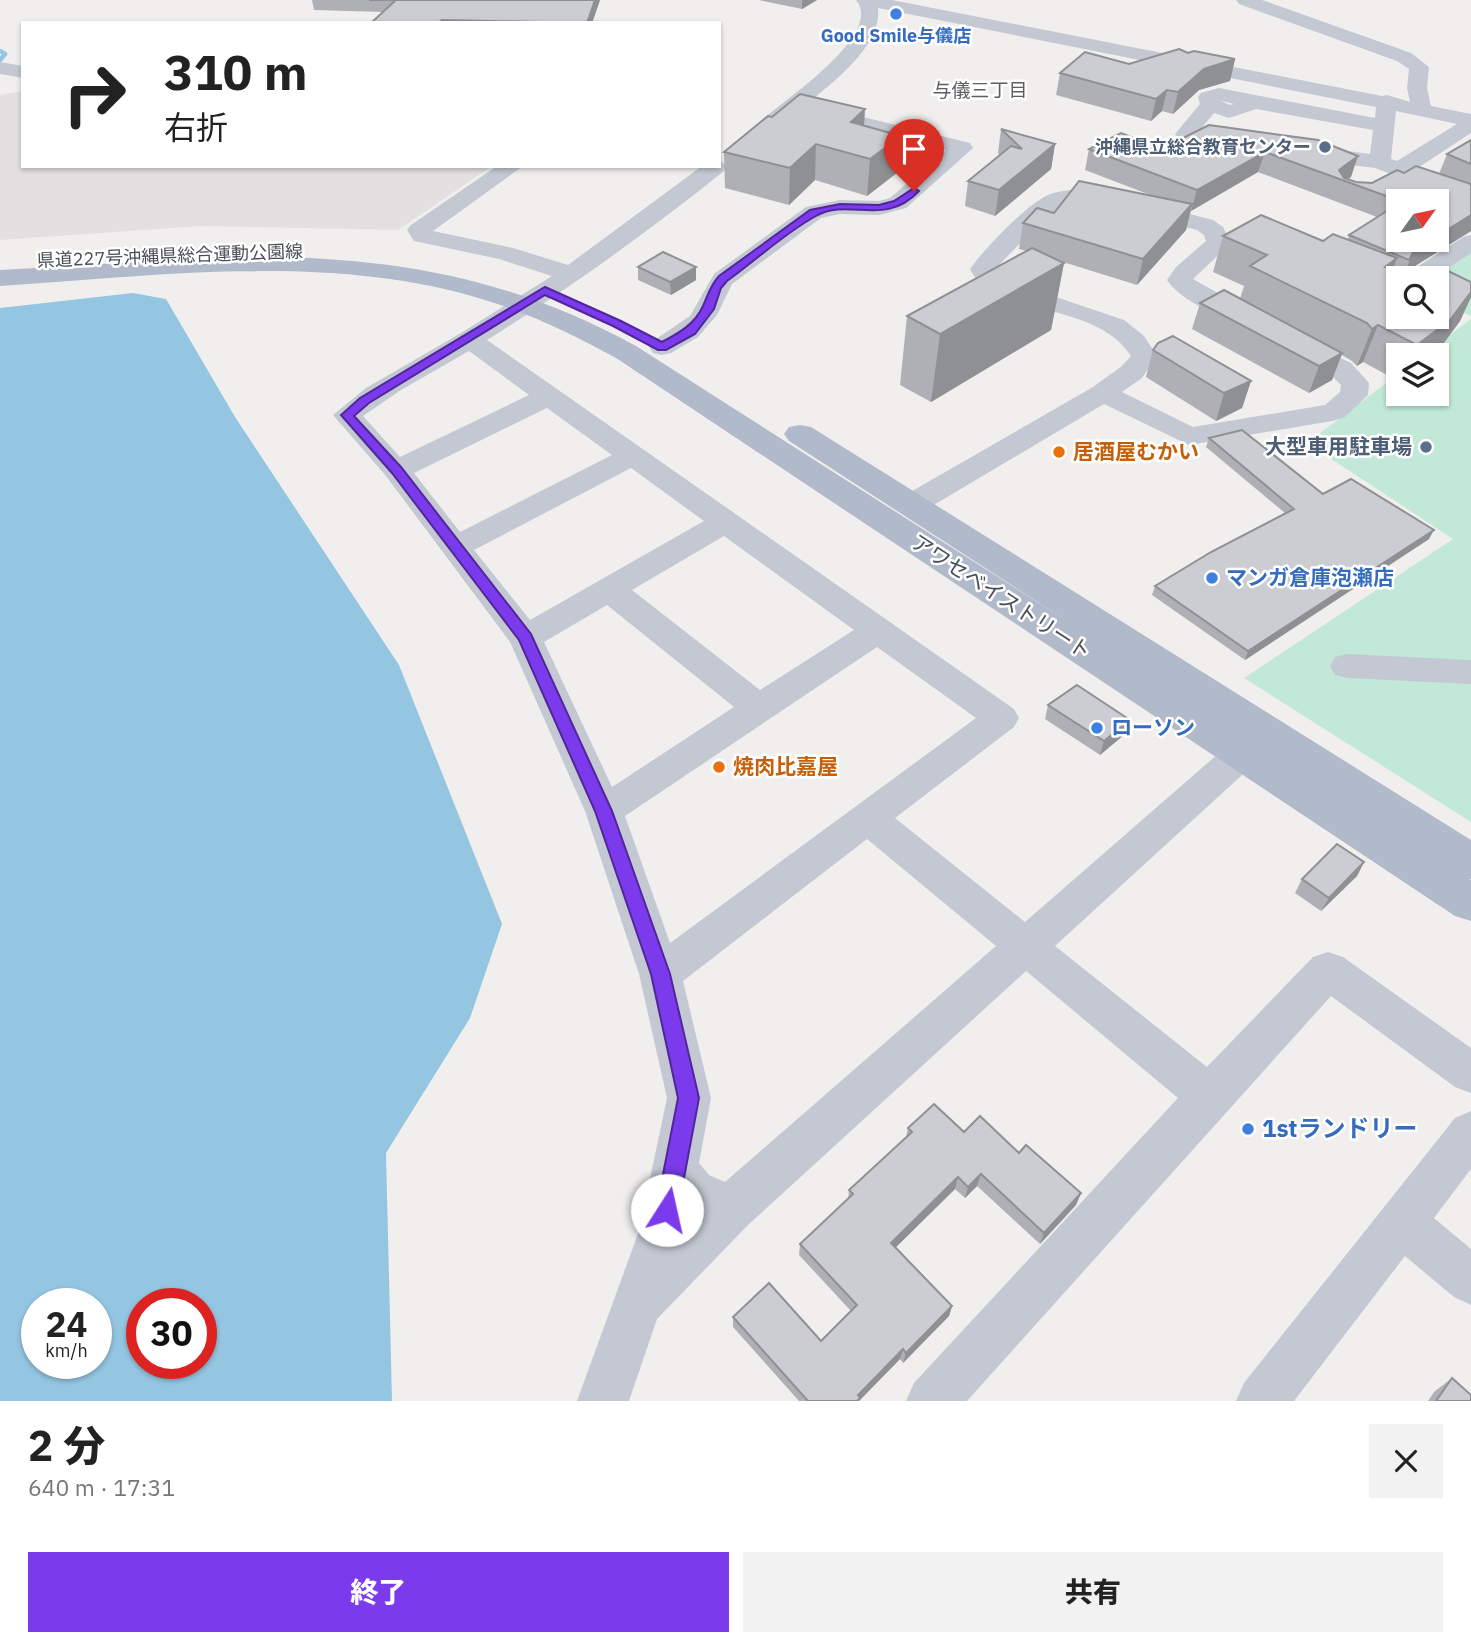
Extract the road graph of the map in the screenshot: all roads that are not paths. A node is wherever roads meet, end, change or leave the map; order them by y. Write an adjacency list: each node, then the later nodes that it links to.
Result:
1 (867, 0): 3 (street); 4 (street)
2 (1245, 0): 5 (street)
3 (1387, 101): 5 (street); 7 (street)
4 (791, 105): 8 (street); 23 (street)
5 (1421, 108): 6 (street)
6 (1471, 122): 15 (street)
7 (1384, 125): 9 (street); 15 (street)
8 (756, 134)
9 (1195, 135): 10 (street); 11 (street)
10 (1220, 139)
11 (1172, 148)
12 (1283, 149): 15 (street)
13 (510, 168): 21 (street)
14 (714, 168): 21 (street)
15 (1382, 172): 16 (street)
16 (1423, 180)
17 (1471, 242): 19 (street)
18 (0, 264): 21 (main road, 県道227号沖縄県総合運動公園線)
19 (1435, 266)
20 (0, 278): 21 (main road, 県道227号沖縄県総合運動公園線)
21 (547, 289): 22 (street); 23 (main road, アワセベイストリート); 37 (main road, アワセベイストリート)
22 (469, 339): 25 (street); 27 (street)
23 (662, 347): 28 (main road, アワセベイストリート)
24 (1103, 393): 24 (street); 28 (street)
25 (549, 396): 26 (street); 27 (street)
26 (632, 456): 29 (street); 30 (street)
27 (396, 470): 30 (street)
28 (911, 505): 37 (main road, アワセベイストリート)
29 (725, 522): 31 (street); 32 (street)
30 (456, 547): 33 (street)
31 (610, 589): 33 (street); 36 (street)
32 (878, 630): 36 (street); 39 (street)
33 (525, 638): 38 (street)
34 (1347, 666): 35 (street)
35 (1471, 671)
36 (760, 709): 38 (street)
37 (1254, 743): 40 (main road, アワセベイストリート); 41 (main road, アワセベイストリート); 42 (street)
38 (604, 811): 43 (street)
39 (868, 818): 42 (street); 43 (street)
40 (1471, 862)
41 (1471, 903)
42 (1026, 947): 45 (street); 48 (street)
43 (660, 974): 47 (street)
44 (1471, 1073): 45 (street)
45 (1209, 1096): 53 (street)
46 (1471, 1133): 49 (street)
47 (675, 1168): 48 (street); 51 (street)
48 (730, 1209): 51 (street)
49 (1401, 1222): 50 (street); 52 (street)
50 (1471, 1280)
51 (633, 1311): 54 (street)
52 (1279, 1394)
53 (948, 1395)
54 (603, 1401)

